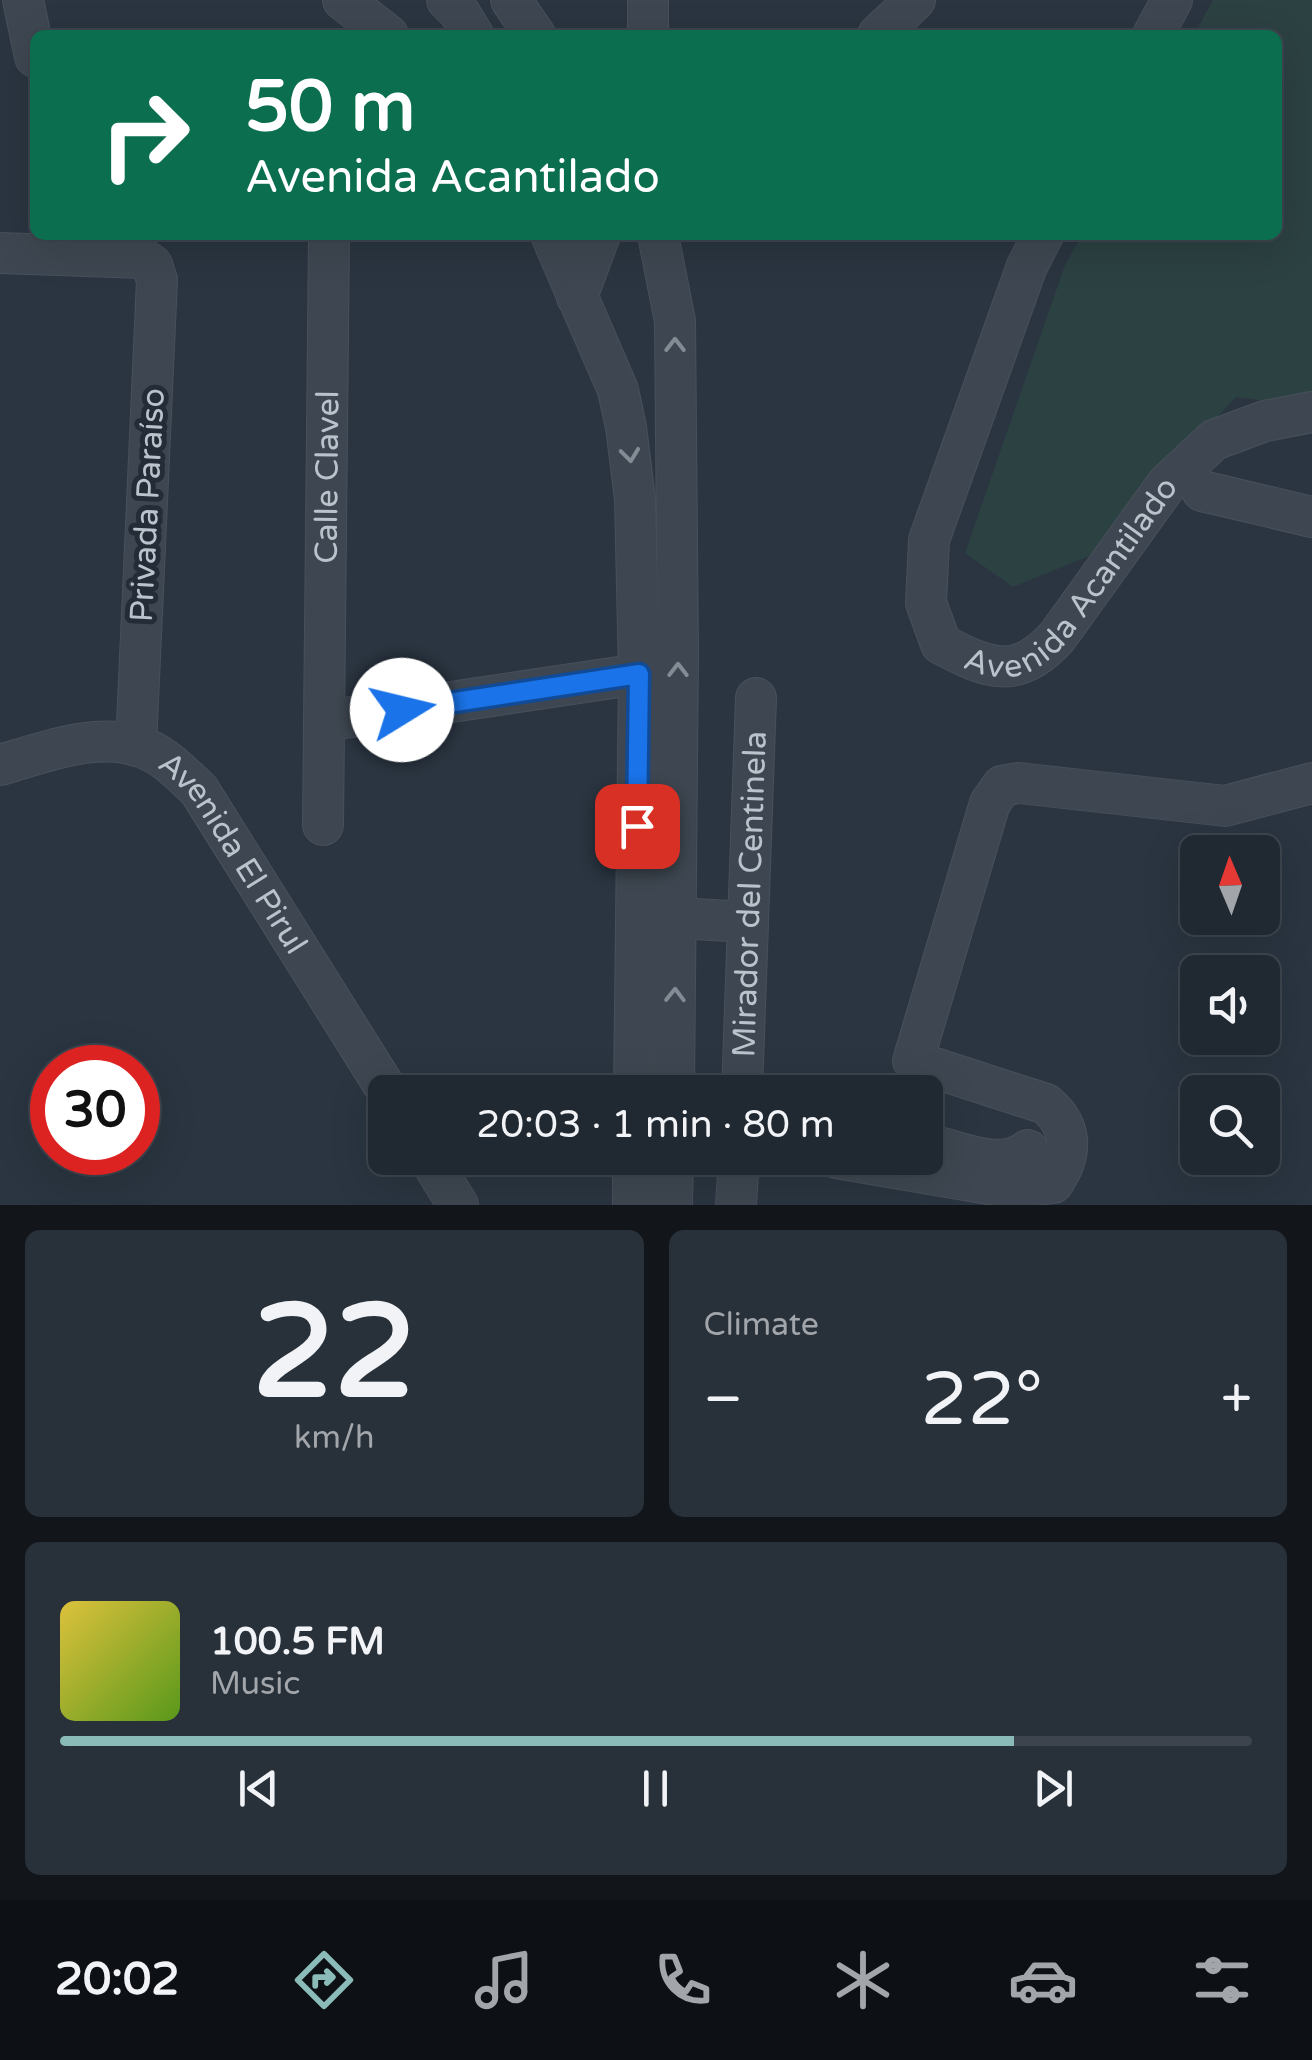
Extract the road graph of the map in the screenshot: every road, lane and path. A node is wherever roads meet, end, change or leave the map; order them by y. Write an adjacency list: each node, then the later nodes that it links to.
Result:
1 (23, 0): 14 (street)
2 (343, 0): 8 (street)
3 (447, 0): 9 (street)
4 (511, 0): 10 (street)
5 (648, 0): 11 (street)
6 (915, 0): 12 (street)
7 (1172, 0): 13 (street)
8 (382, 30)
9 (469, 30)
10 (532, 30)
11 (648, 30)
12 (883, 30)
13 (1156, 30)
14 (30, 33)
15 (329, 240): 28 (street, Calle Clavel)
16 (553, 240): 22 (street)
17 (598, 240): 22 (street)
18 (663, 240): 33 (street, one-way to 18)
19 (1040, 240): 23 (street, Avenida Acantilado)
20 (71, 245): 21 (street); 29 (street, Privada Paraíso)
21 (0, 252)
22 (577, 297): 26 (street, one-way to 26)
23 (1312, 412)
24 (1202, 491): 25 (street)
25 (1312, 517)
26 (639, 674): 28 (street); 36 (street)
27 (756, 698): 34 (street, Mirador del Centinela)
28 (324, 721): 32 (street, Calle Clavel)
29 (136, 746): 30 (street, Avenida El Pirul); 35 (street, Avenida El Pirul)
30 (0, 766)
31 (1312, 783): 39 (street)
32 (323, 825)
33 (676, 920): 34 (street); 37 (street, one-way to 33)
34 (748, 924): 38 (street, Mirador del Centinela)
35 (377, 1075)
36 (634, 1075)
37 (674, 1075)
38 (743, 1075)
39 (908, 1075)
40 (943, 1084): 47 (street)
41 (943, 1147): 42 (street)
42 (1028, 1150)
43 (439, 1175): 48 (street)
44 (634, 1175): 49 (street)
45 (673, 1175): 50 (street)
46 (738, 1175): 51 (street)
47 (936, 1175)
48 (458, 1205)
49 (633, 1205)
50 (672, 1205)
51 (736, 1205)

